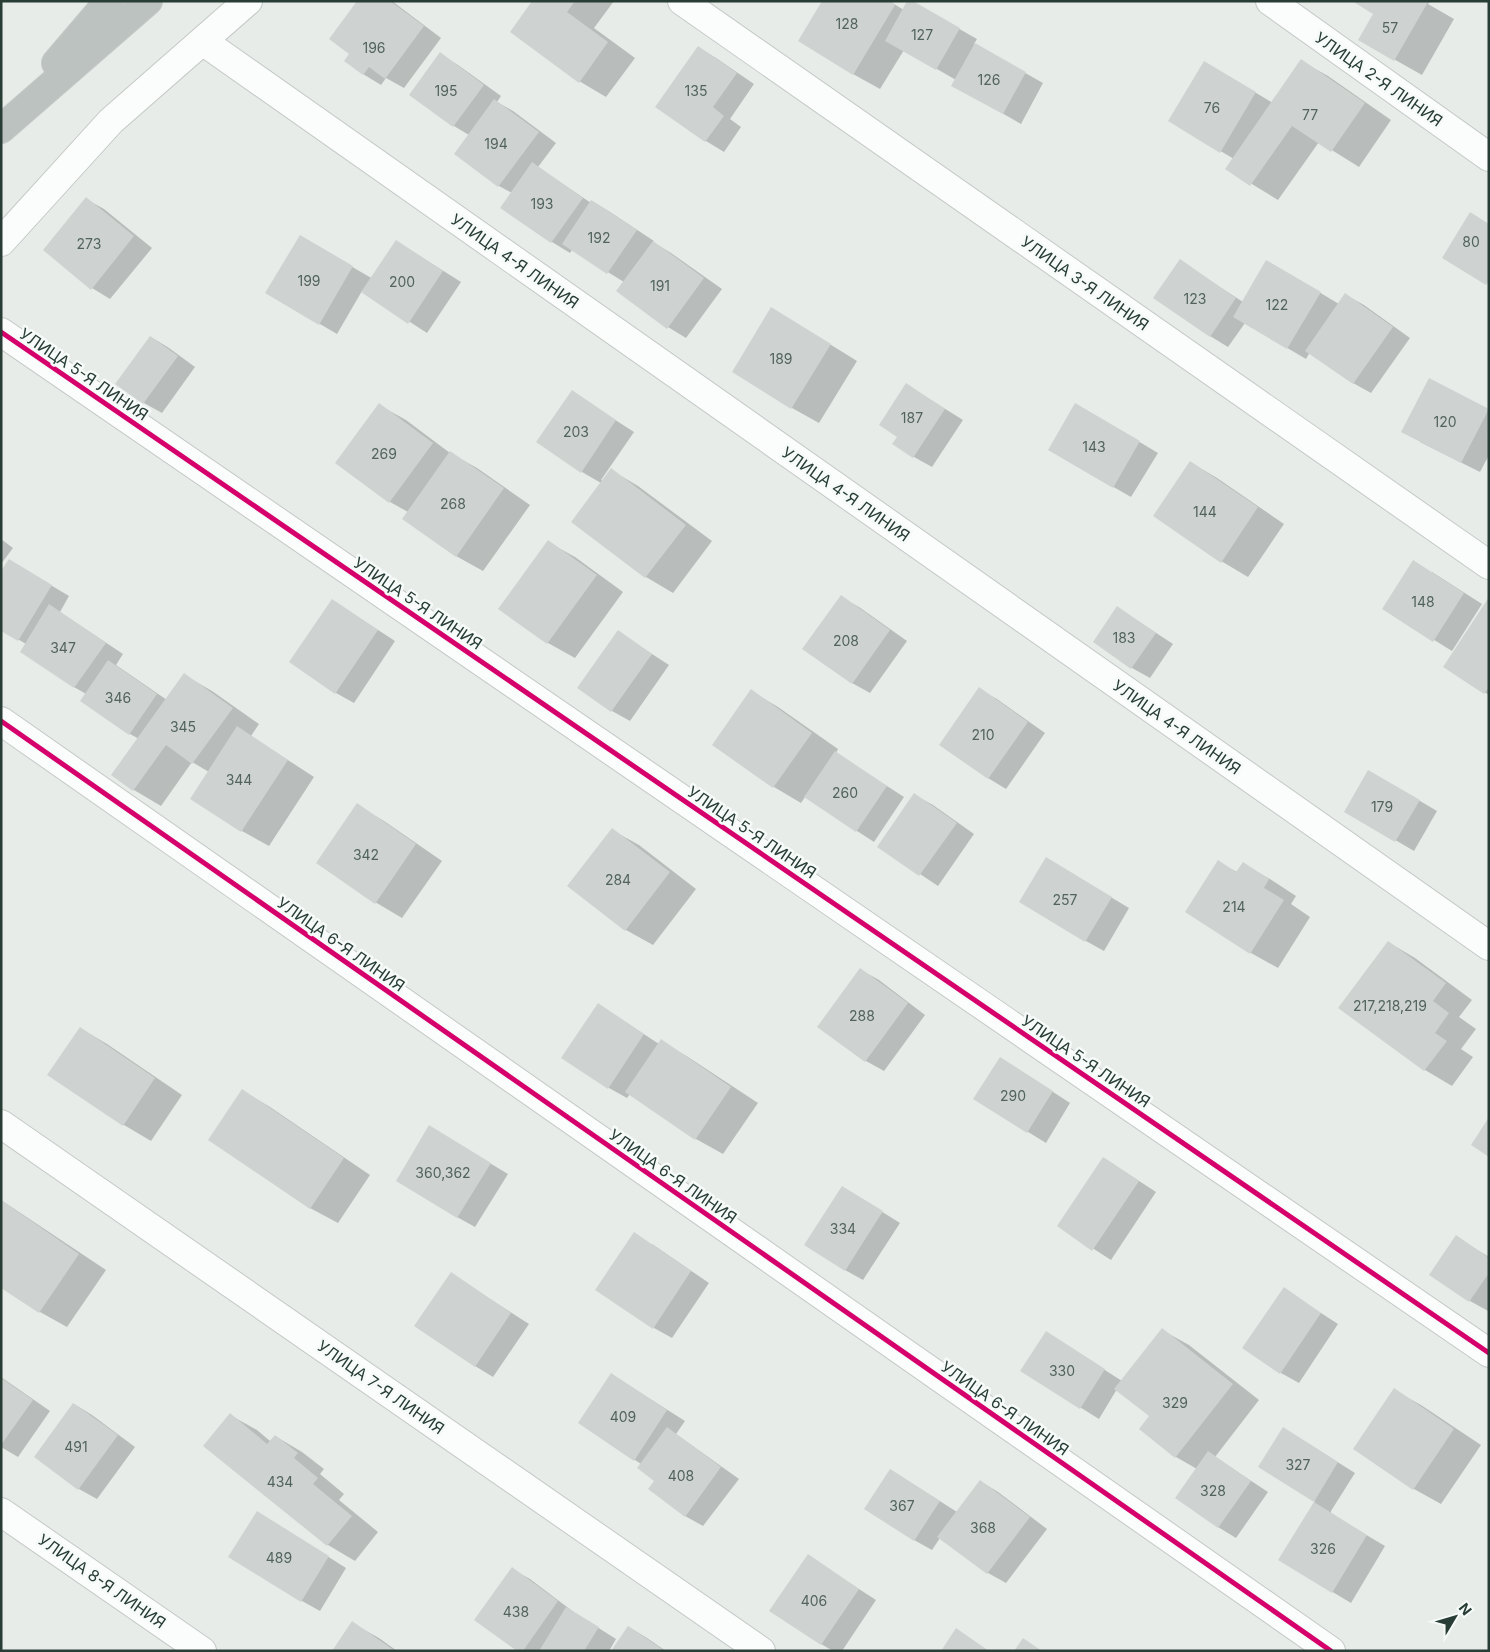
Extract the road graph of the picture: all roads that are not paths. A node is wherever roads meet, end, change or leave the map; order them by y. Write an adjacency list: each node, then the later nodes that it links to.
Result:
1 (109, 1): 7 (highway)
2 (148, 1): 7 (highway)
3 (248, 1): 6 (street)
4 (682, 1): 11 (street, УЛИЦА 3-Я ЛИНИЯ)
5 (1270, 1): 8 (street, УЛИЦА 2-Я ЛИНИЯ)
6 (204, 42): 9 (street); 13 (street, УЛИЦА 4-Я ЛИНИЯ)
7 (1, 128)
8 (1489, 157)
9 (1, 242)
10 (1, 332): 15 (street, УЛИЦА 5-Я ЛИНИЯ)
11 (1489, 565)
12 (1, 721): 19 (street, УЛИЦА 6-Я ЛИНИЯ)
13 (1489, 946)
14 (1, 1124): 18 (street, УЛИЦА 7-Я ЛИНИЯ)
15 (1489, 1353)
16 (1, 1512): 17 (street, УЛИЦА 8-Я ЛИНИЯ)
17 (202, 1651)
18 (761, 1651)
19 (1331, 1651)

